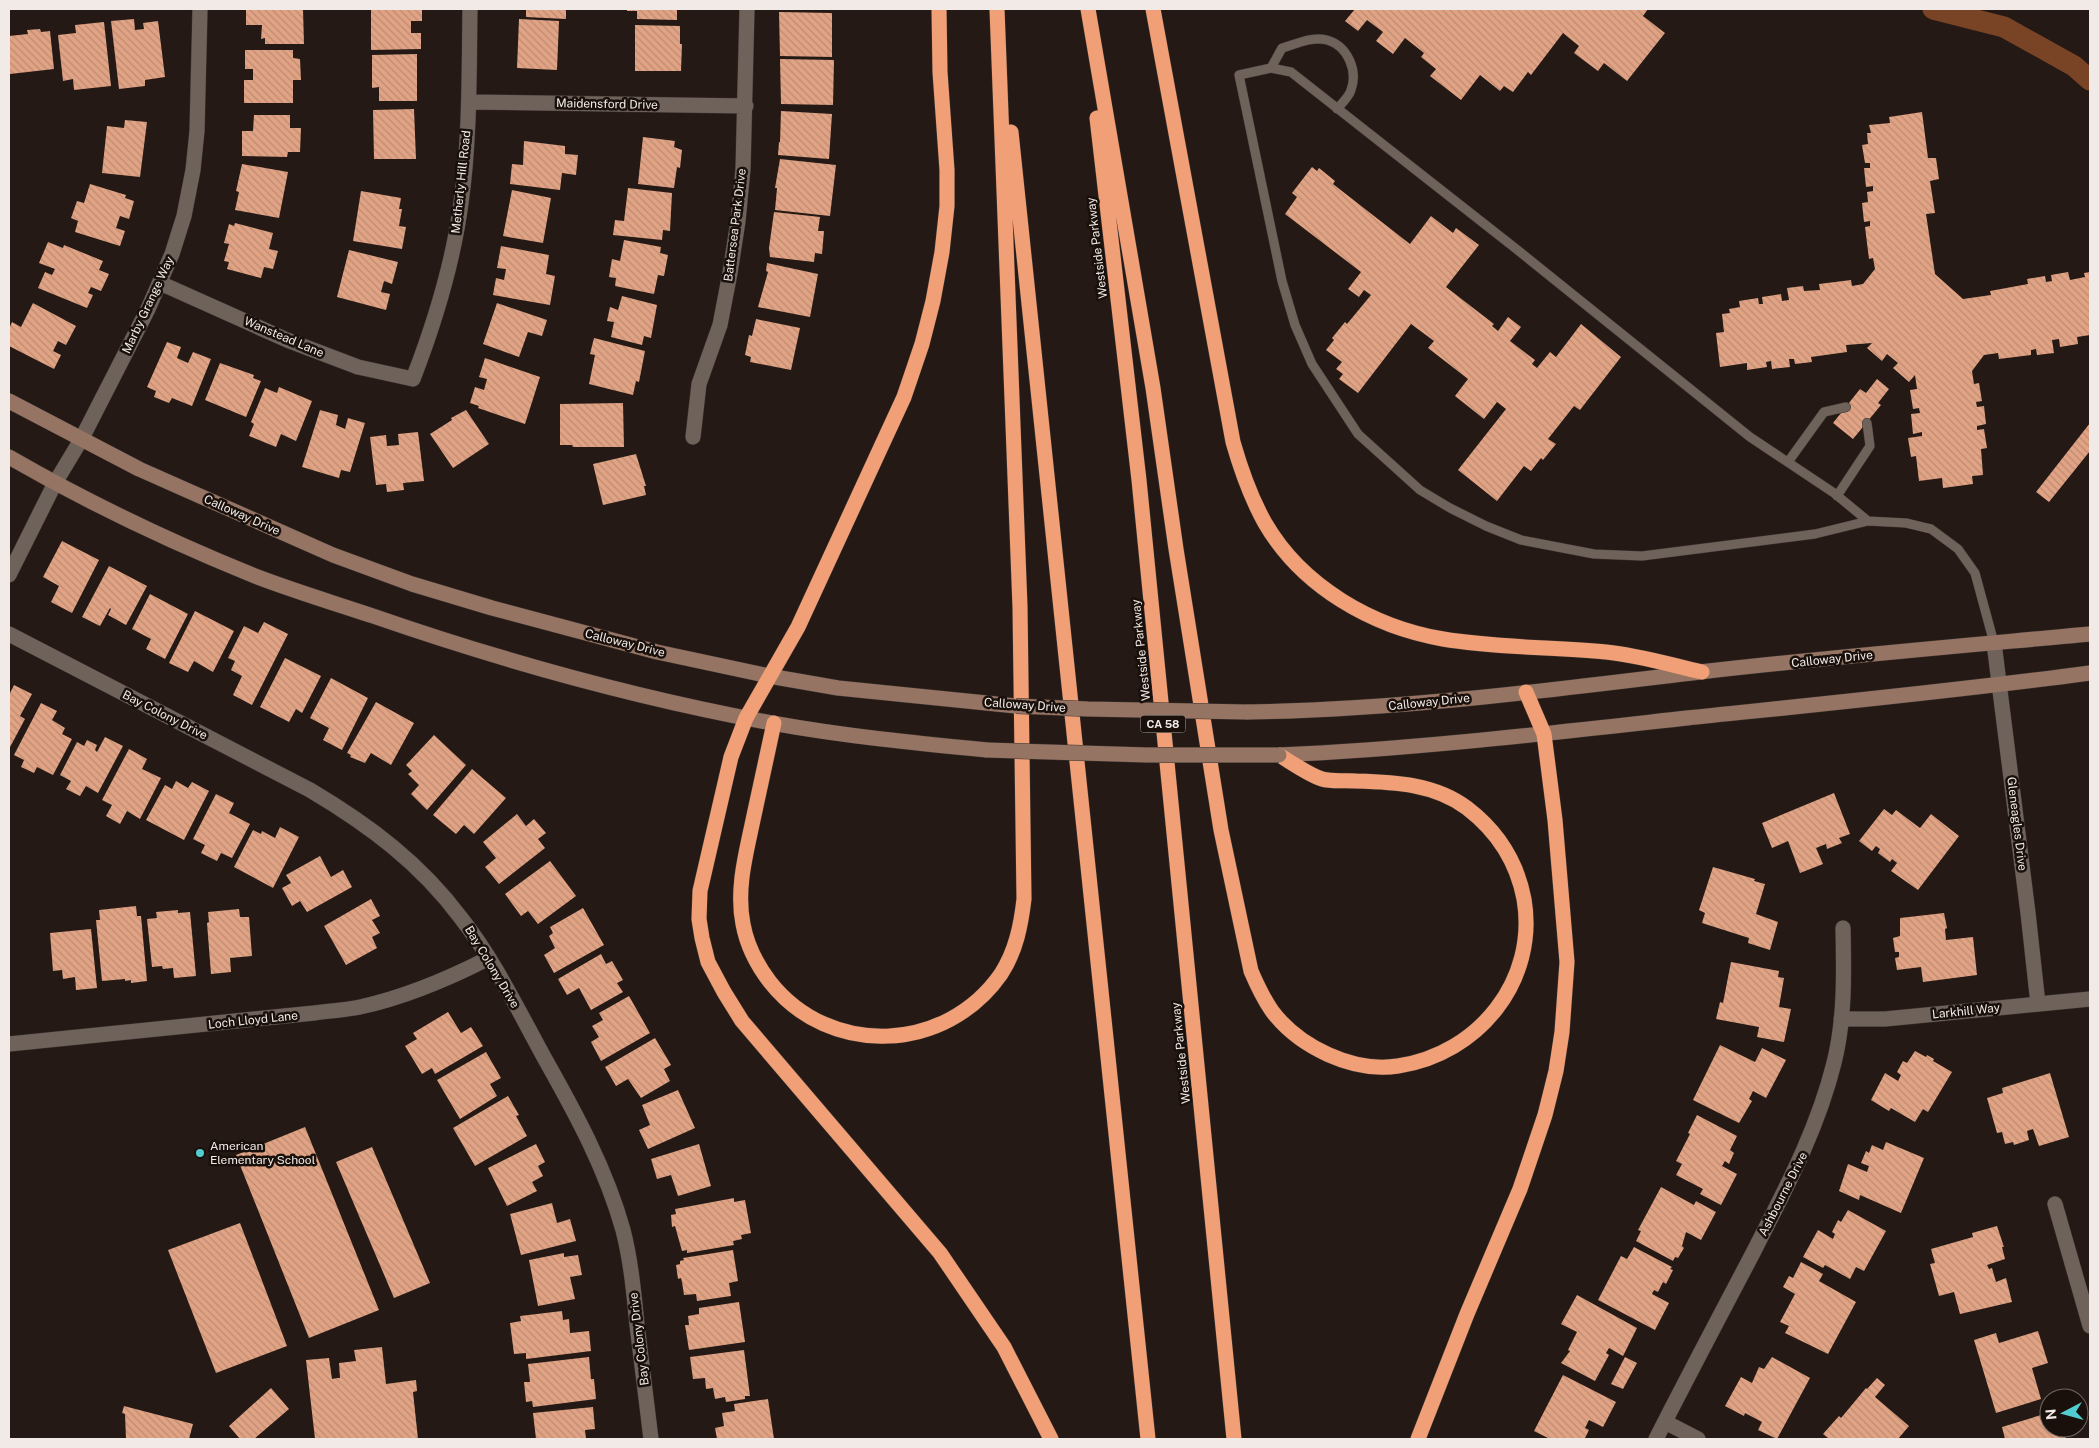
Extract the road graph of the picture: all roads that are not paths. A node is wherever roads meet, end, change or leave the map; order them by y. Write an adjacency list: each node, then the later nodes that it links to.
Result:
1 (200, 9): 12 (street, Marby Grange Way)
2 (470, 9): 9 (street, Metherly Hill Road)
3 (747, 9): 10 (street, Battersea Park Drive)
4 (939, 9): 30 (highway)
5 (998, 9): 34 (highway); 48 (highway)
6 (1086, 9): 36 (highway); 49 (highway, Westside Parkway / CA 58)
7 (1153, 9): 28 (highway)
8 (1271, 68): 11 (lane); 11 (lane); 23 (lane)
9 (469, 102): 10 (street, Maidensford Drive); 13 (street, Metherly Hill Road)
10 (746, 106): 17 (street, Battersea Park Drive)
11 (1338, 109): 20 (lane)
12 (160, 283): 13 (street, Wanstead Lane); 18 (street, Marby Grange Way)
13 (413, 379)
14 (9, 401): 18 (main road, Calloway Drive)
15 (1846, 407): 20 (lane)
16 (1867, 422): 22 (lane)
17 (693, 437)
18 (82, 438): 21 (street, Marby Grange Way); 30 (main road, Calloway Drive)
19 (9, 457): 21 (main road)
20 (1788, 462): 22 (lane)
21 (54, 483): 24 (street, Marby Grange Way); 33 (main road)
22 (1837, 496): 23 (lane)
23 (1868, 521): 27 (lane)
24 (9, 576)
25 (9, 634): 38 (street, Bay Colony Drive)
26 (2090, 634): 27 (main road, Calloway Drive)
27 (1994, 643): 28 (main road, Calloway Drive); 31 (street, Gleneagles Drive)
28 (1702, 672): 32 (main road, Calloway Drive)
29 (2090, 673): 31 (main road)
30 (769, 676): 32 (main road, Calloway Drive, bridge); 33 (highway)
31 (1998, 685): 35 (main road); 40 (street, Gleneagles Drive)
32 (1526, 692): 35 (highway)
33 (746, 718): 34 (main road); 47 (highway)
34 (774, 723): 36 (main road, bridge)
35 (1544, 734): 36 (main road); 50 (highway)
36 (1279, 755)
37 (1843, 928): 41 (street, Ashbourne Drive)
38 (489, 958): 42 (street, Loch Lloyd Lane); 46 (street, Bay Colony Drive)
39 (2090, 999): 40 (street, Larkhill Way)
40 (2038, 1004): 41 (street, Larkhill Way)
41 (1841, 1018): 45 (street, Ashbourne Drive)
42 (9, 1044)
43 (2054, 1204): 44 (street)
44 (2090, 1326)
45 (1665, 1422): 51 (street, Ashbourne Drive); 52 (street)
46 (651, 1439)
47 (1051, 1439)
48 (1148, 1439)
49 (1234, 1439)
50 (1418, 1439)
51 (1656, 1439)
52 (1698, 1439)

